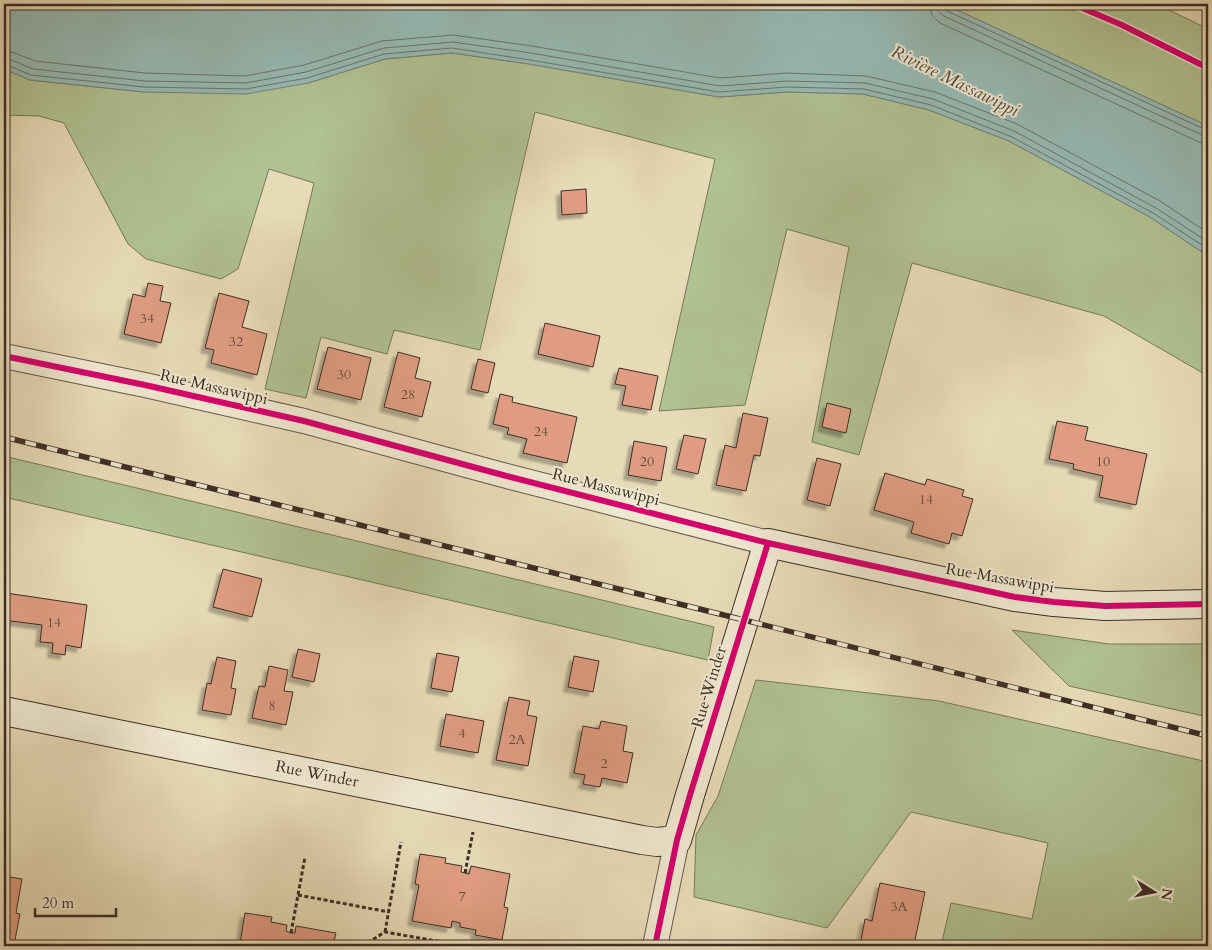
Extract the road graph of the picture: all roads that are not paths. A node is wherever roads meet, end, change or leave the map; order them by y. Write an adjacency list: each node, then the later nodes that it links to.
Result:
1 (4, 356): 2 (street, Rue Massawippi)
2 (768, 543): 3 (street, Rue Massawippi); 5 (street, Rue Winder)
3 (1208, 604)
4 (4, 711): 5 (street, Rue Winder)
5 (677, 840): 6 (street)
6 (656, 946)

